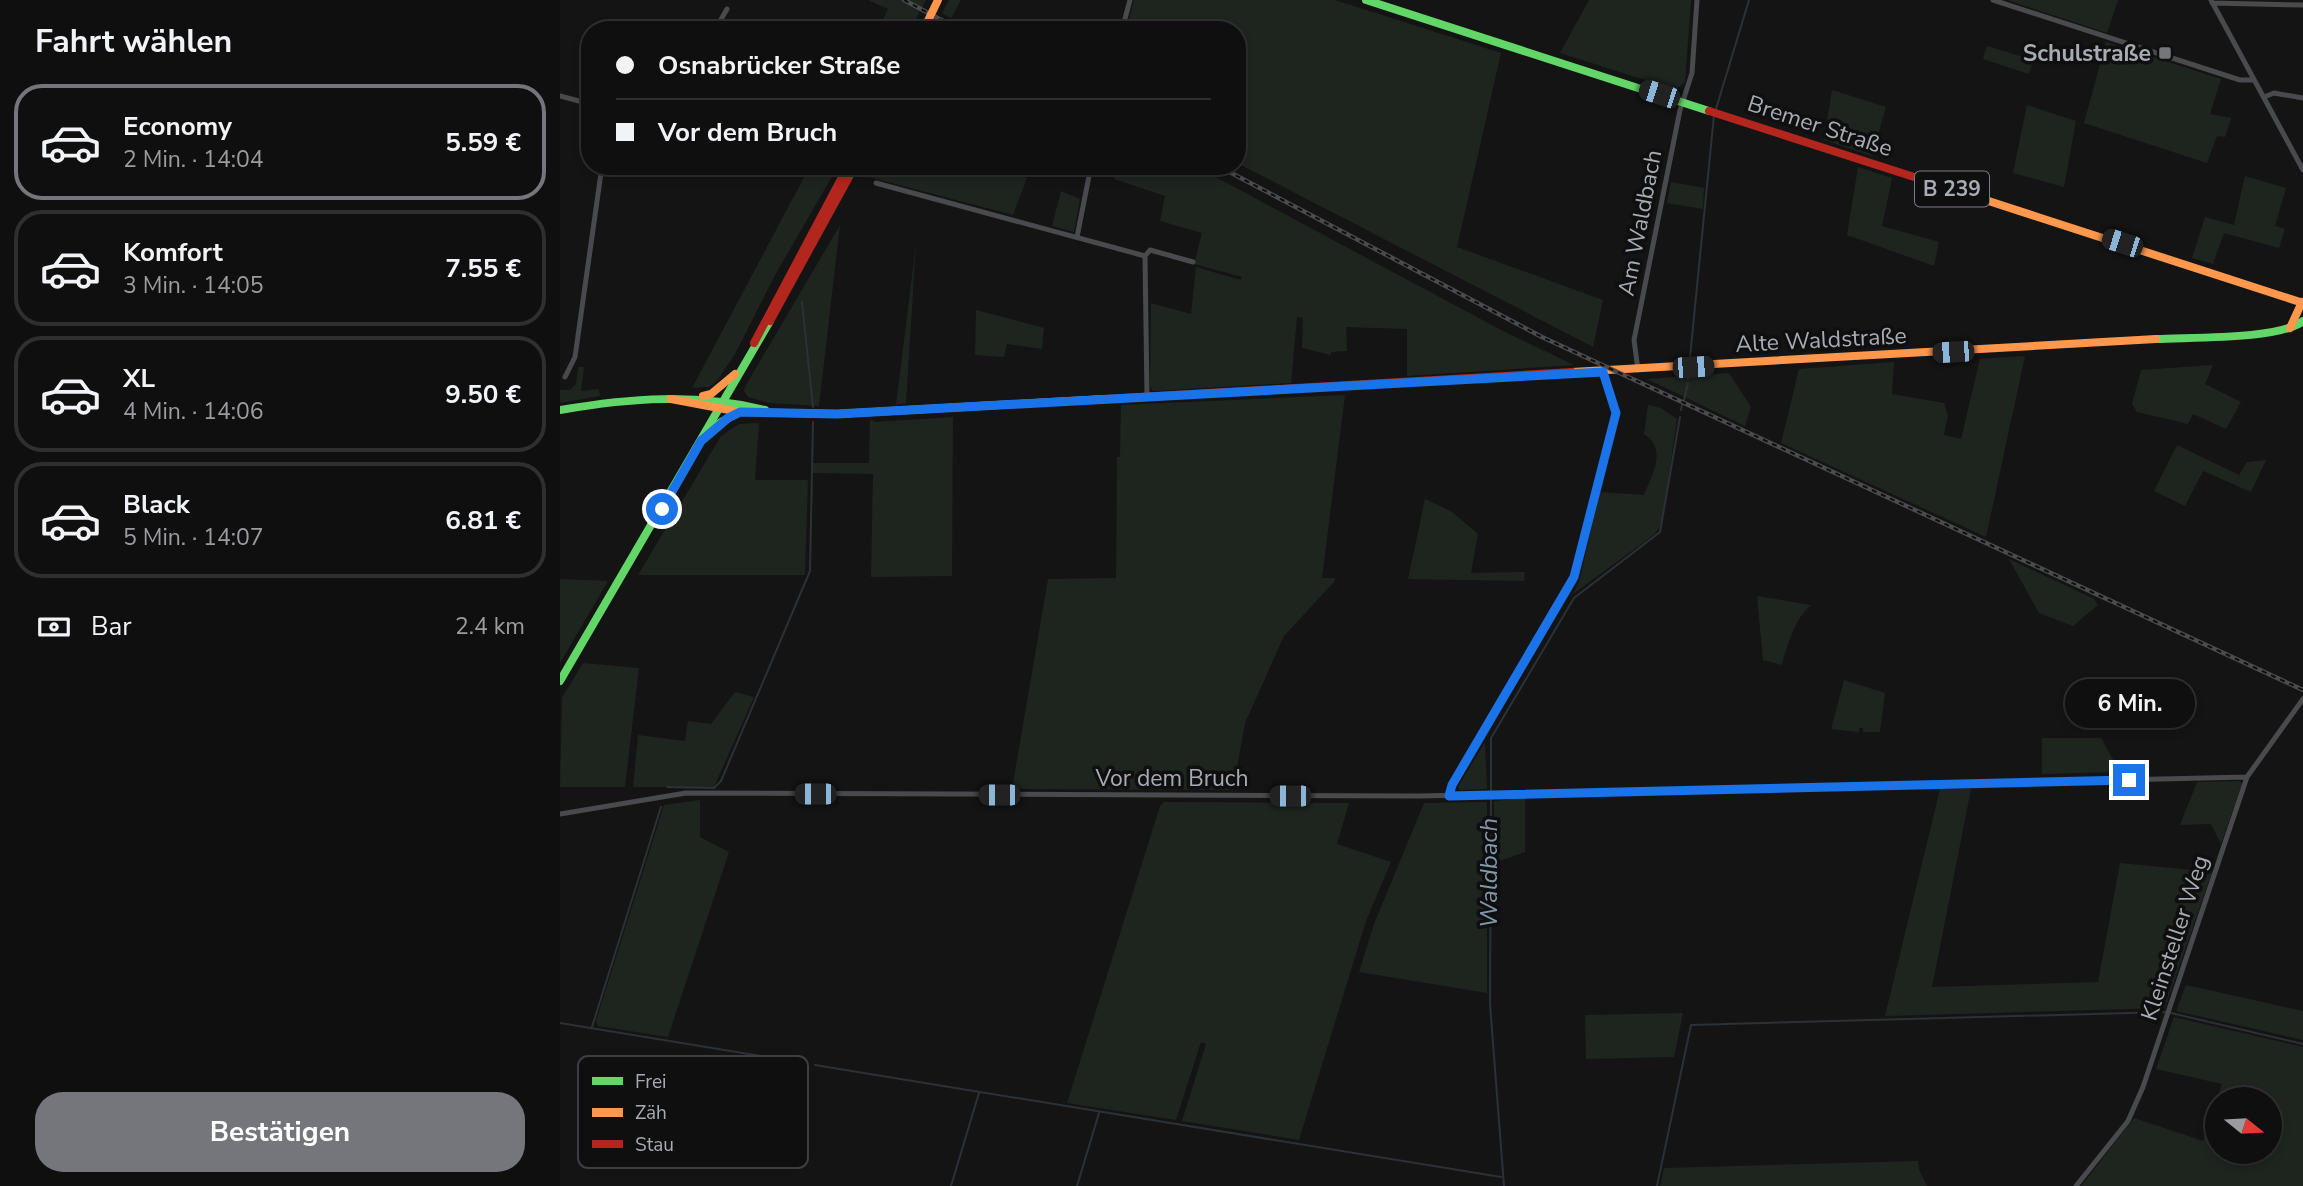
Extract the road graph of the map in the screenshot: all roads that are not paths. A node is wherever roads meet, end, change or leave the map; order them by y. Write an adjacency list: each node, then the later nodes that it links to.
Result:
1 (938, 0): 10 (main road, bridge)
2 (1130, 0): 11 (street)
3 (1366, 0): 17 (main road, Bremer Straße / B 239)
4 (1697, 0): 17 (street, Am Waldbach)
5 (1993, 0): 12 (street)
6 (2211, 1): 7 (street); 12 (street)
7 (2303, 5)
8 (727, 9): 9 (street)
9 (720, 21)
10 (927, 21)
11 (1124, 21)
12 (2253, 80): 14 (street)
13 (560, 96): 16 (street)
14 (2264, 97): 15 (street); 18 (street)
15 (2303, 97)
16 (581, 102)
17 (1683, 102): 27 (main road, Bremer Straße / B 239); 32 (street, Am Waldbach)
18 (2303, 170)
19 (601, 175): 34 (street)
20 (843, 175): 30 (main road)
21 (850, 175): 30 (main road)
22 (1089, 175): 24 (street)
23 (876, 183): 24 (street)
24 (1077, 237): 25 (street)
25 (1145, 256): 26 (street); 36 (street)
26 (1193, 262)
27 (2303, 301): 29 (main road)
28 (2303, 321): 29 (main road, Alte Waldstraße)
29 (2285, 332): 32 (main road, Alte Waldstraße)
30 (751, 350): 31 (main road)
31 (742, 367): 35 (main road); 37 (main road)
32 (1638, 370): 33 (main road, Alte Waldstraße)
33 (1603, 372): 36 (main road, Alte Waldstraße); 46 (street)
34 (565, 377)
35 (733, 382): 38 (main road); 39 (main road)
36 (1147, 397): 39 (main road, Alte Waldstraße)
37 (700, 401): 38 (main road, Alte Waldstraße); 40 (main road, Alte Waldstraße); 41 (main road)
38 (721, 404): 39 (main road, Alte Waldstraße); 41 (main road)
39 (742, 408): 42 (main road)
40 (560, 410)
41 (709, 426): 42 (main road)
42 (701, 441): 43 (main road)
43 (560, 681)
44 (2303, 699): 45 (street, Kleinsteller Weg)
45 (2247, 777): 46 (street, Vor dem Bruch); 48 (street, Kleinsteller Weg)
46 (1449, 796): 47 (street, Vor dem Bruch)
47 (560, 814)
48 (2076, 1186)

